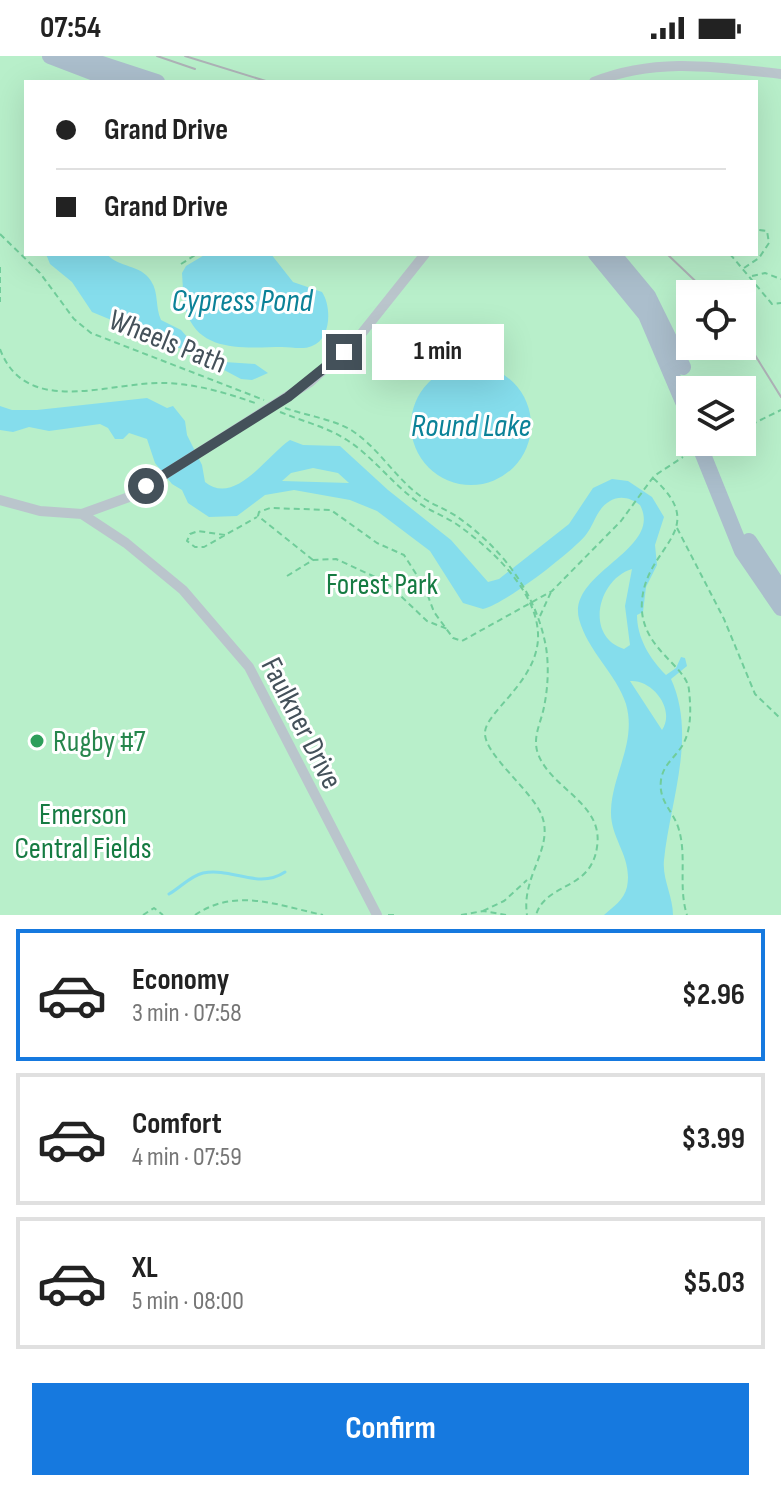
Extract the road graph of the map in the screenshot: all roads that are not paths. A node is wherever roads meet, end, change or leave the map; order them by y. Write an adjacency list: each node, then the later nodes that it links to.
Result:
1 (77, 56): 6 (main road)
2 (108, 56): 6 (main road)
3 (52, 58): 5 (main road)
4 (781, 74): 7 (street)
5 (112, 80)
6 (152, 80)
7 (600, 80)
8 (423, 256): 16 (street)
9 (598, 256): 12 (main road)
10 (615, 256): 11 (main road)
11 (685, 376)
12 (676, 385)
13 (704, 456): 18 (main road)
14 (716, 456): 17 (main road)
15 (0, 500): 16 (street)
16 (82, 514): 19 (street, Faulkner Drive)
17 (781, 590)
18 (781, 608)
19 (377, 915)

